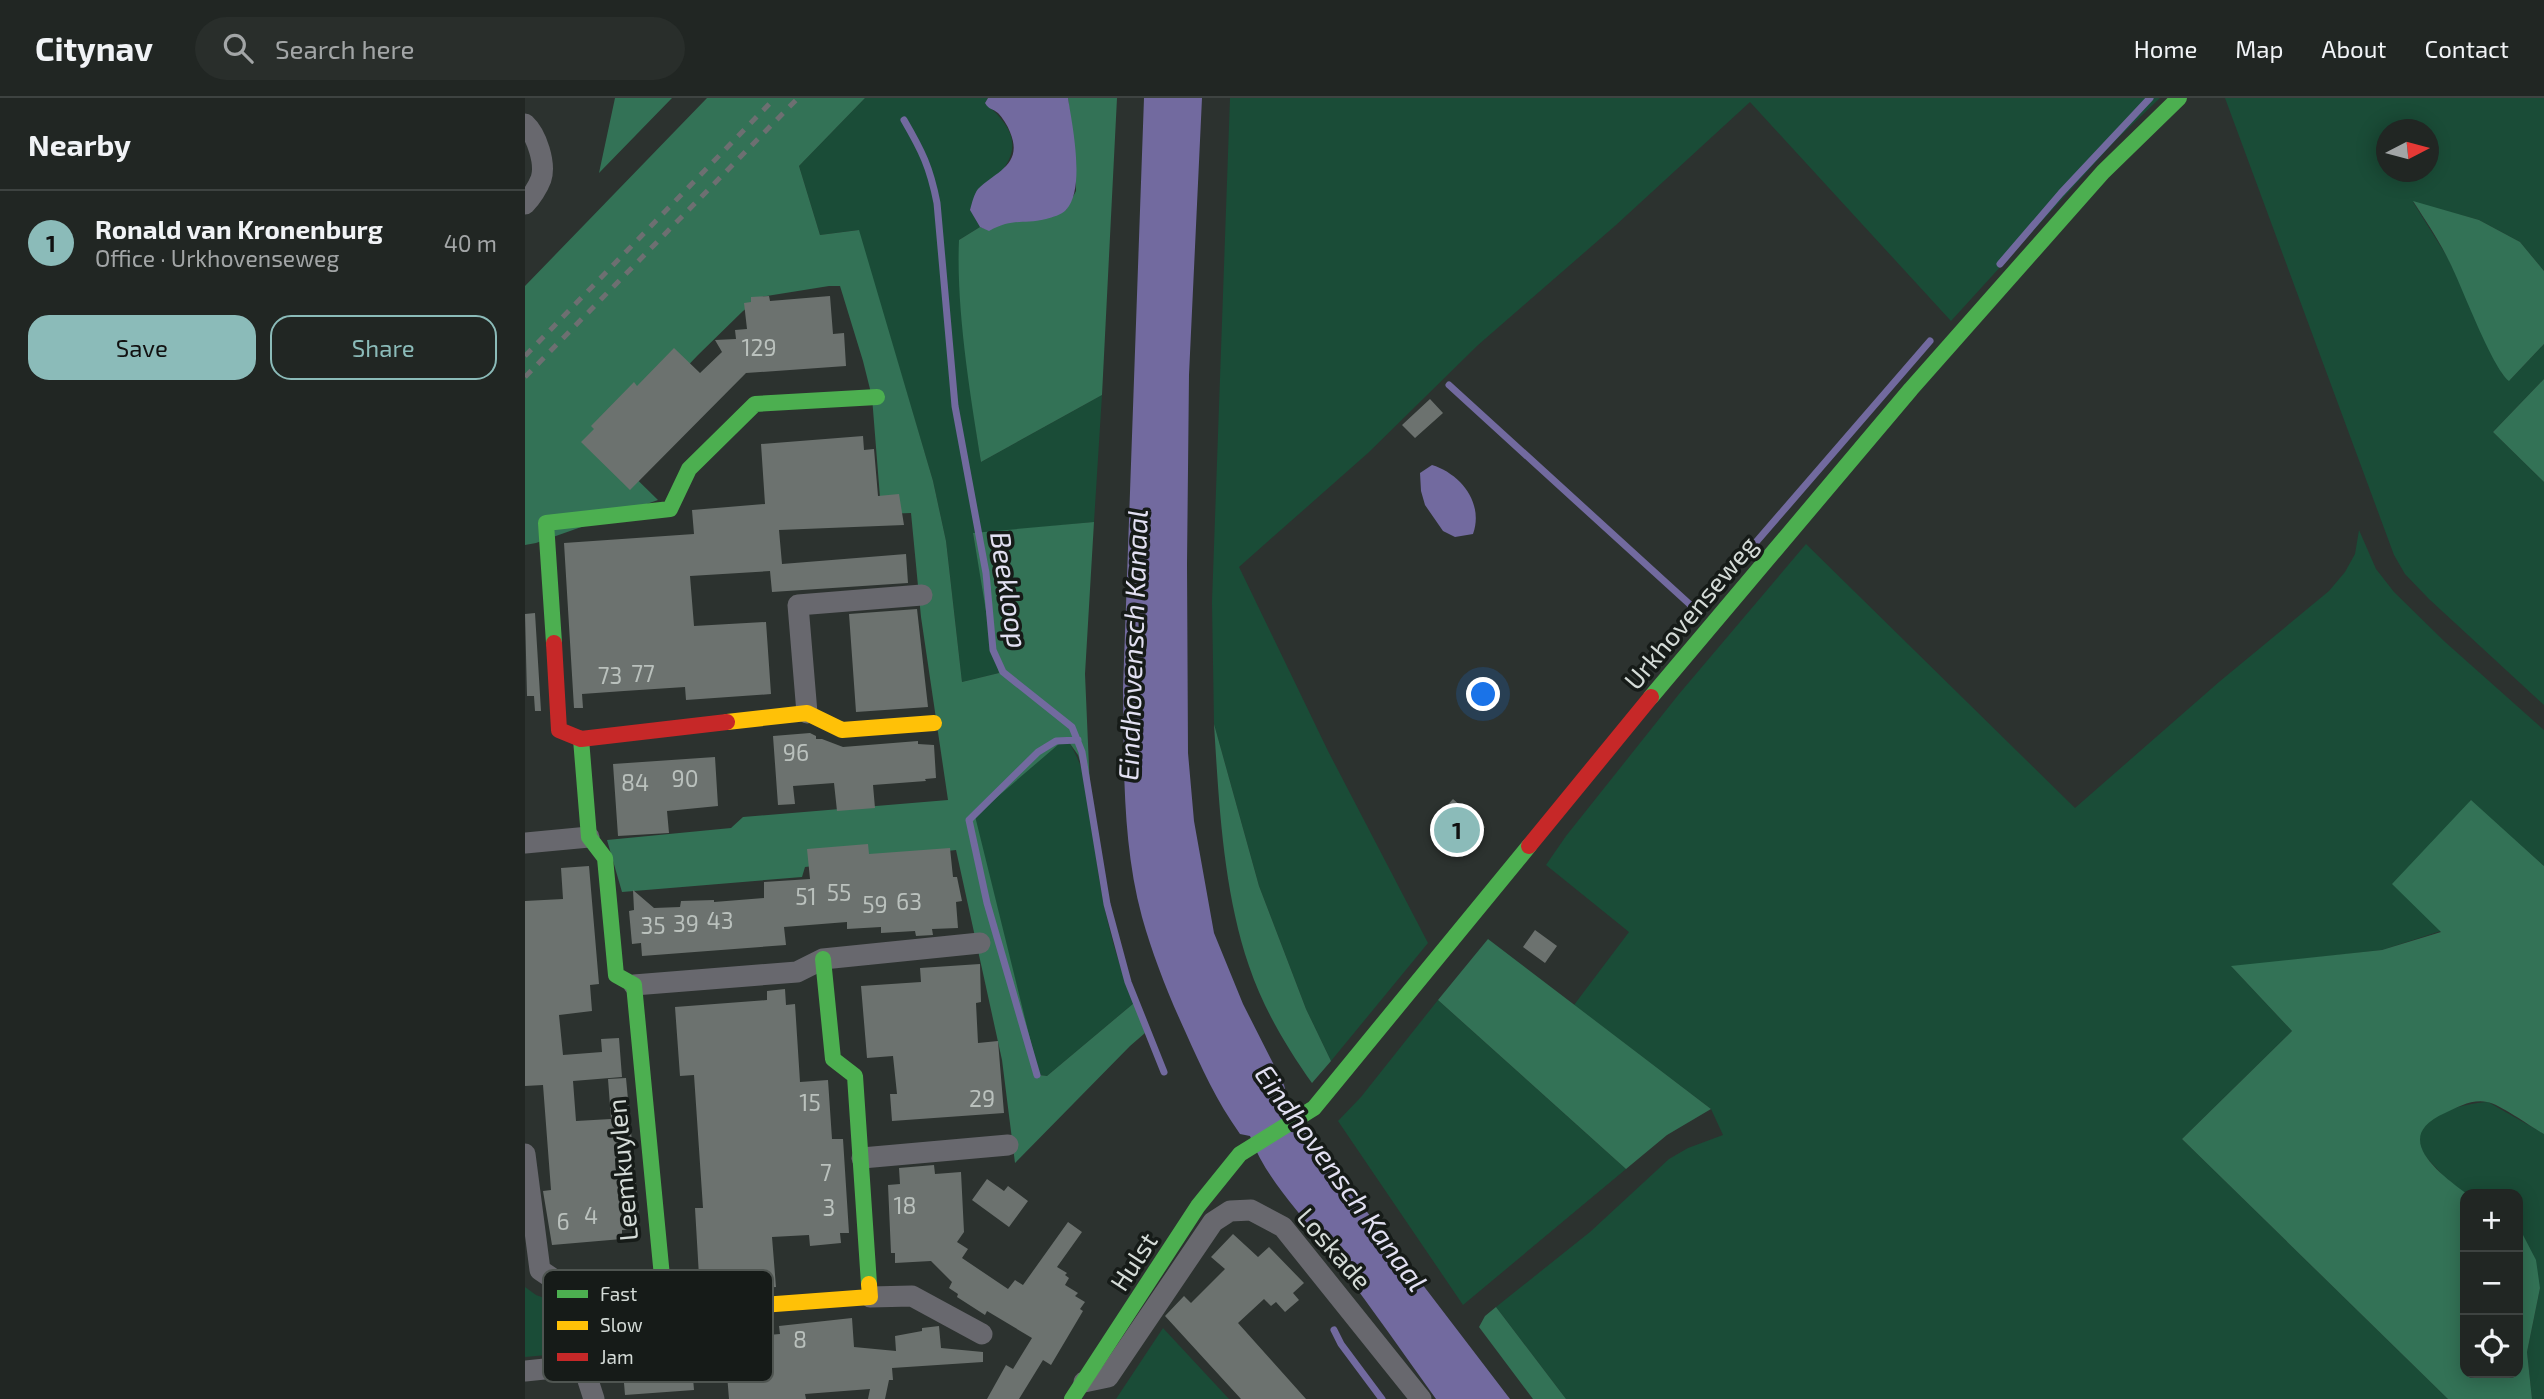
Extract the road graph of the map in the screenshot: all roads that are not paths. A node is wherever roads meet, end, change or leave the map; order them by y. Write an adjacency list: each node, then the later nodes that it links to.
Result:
1 (2179, 98): 16 (street, Urkhovenseweg)
2 (525, 124): 3 (street)
3 (525, 204)
4 (877, 397): 8 (street)
5 (922, 594): 6 (street)
6 (807, 713): 7 (street); 8 (street)
7 (934, 723)
8 (581, 739): 9 (street)
9 (589, 837): 10 (street); 13 (street)
10 (525, 843)
11 (980, 943): 12 (street)
12 (823, 959): 13 (street); 17 (street)
13 (634, 985): 18 (street, Leemkuylen)
14 (1008, 1146): 17 (street)
15 (525, 1154): 19 (street)
16 (1240, 1154): 26 (street, Hulst)
17 (862, 1158): 20 (street)
18 (661, 1270)
19 (543, 1272)
20 (870, 1297): 21 (street, Leemkuylen); 22 (street, Leemkuylen)
21 (773, 1304)
22 (982, 1334)
23 (543, 1369): 24 (street)
24 (525, 1371)
25 (588, 1382): 27 (street)
26 (1078, 1390): 28 (street, Loskade)
27 (594, 1399)
28 (1421, 1399)

